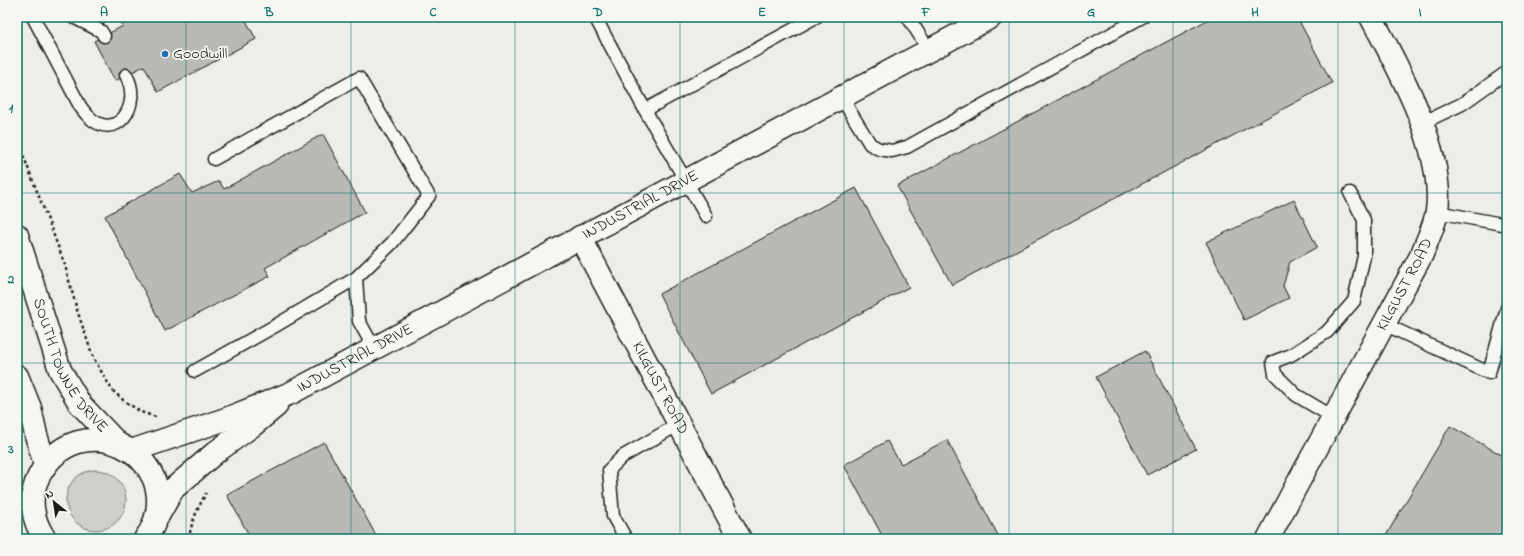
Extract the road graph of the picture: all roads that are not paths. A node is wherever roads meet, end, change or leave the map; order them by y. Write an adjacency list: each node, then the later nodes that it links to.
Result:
1 (33, 17): 12 (lane)
2 (73, 17): 9 (lane)
3 (595, 17): 14 (lane)
4 (816, 17): 14 (lane)
5 (908, 17): 10 (lane)
6 (991, 17): 10 (street, INDUSTRIAL DRIVE)
7 (1142, 17): 13 (lane)
8 (1371, 17): 15 (street, KILGUST ROAD)
9 (104, 36)
10 (929, 50): 13 (street, INDUSTRIAL DRIVE)
11 (1507, 72): 15 (lane)
12 (126, 75)
13 (842, 97): 17 (street, INDUSTRIAL DRIVE)
14 (645, 110): 17 (lane)
15 (1422, 123): 19 (street, KILGUST ROAD)
16 (214, 159): 24 (lane)
17 (686, 180): 20 (lane); 23 (street, INDUSTRIAL DRIVE)
18 (1350, 193): 31 (lane)
19 (1437, 212): 21 (lane); 26 (street, KILGUST ROAD)
20 (706, 216)
21 (1507, 225)
22 (17, 235): 33 (street, SOUTH TOWNE DRIVE)
23 (580, 237): 27 (street, INDUSTRIAL DRIVE); 32 (street, KILGUST ROAD)
24 (356, 278): 27 (lane); 28 (lane)
25 (1507, 308): 26 (lane)
26 (1384, 324): 31 (street, KILGUST ROAD)
27 (374, 348): 30 (street, INDUSTRIAL DRIVE)
28 (195, 370)
29 (17, 376): 34 (street)
30 (291, 393): 33 (street, INDUSTRIAL DRIVE); 36 (street, INDUSTRIAL DRIVE)
31 (1333, 417): 40 (street, KILGUST ROAD)
32 (679, 424): 38 (lane); 39 (street, KILGUST ROAD)
33 (125, 447): 34 (street); 36 (street, SOUTH TOWNE DRIVE)
34 (40, 473): 35 (street); 37 (street)
35 (17, 508)
36 (149, 533)
37 (45, 539)
38 (626, 539)
39 (740, 539)
40 (1268, 539)

